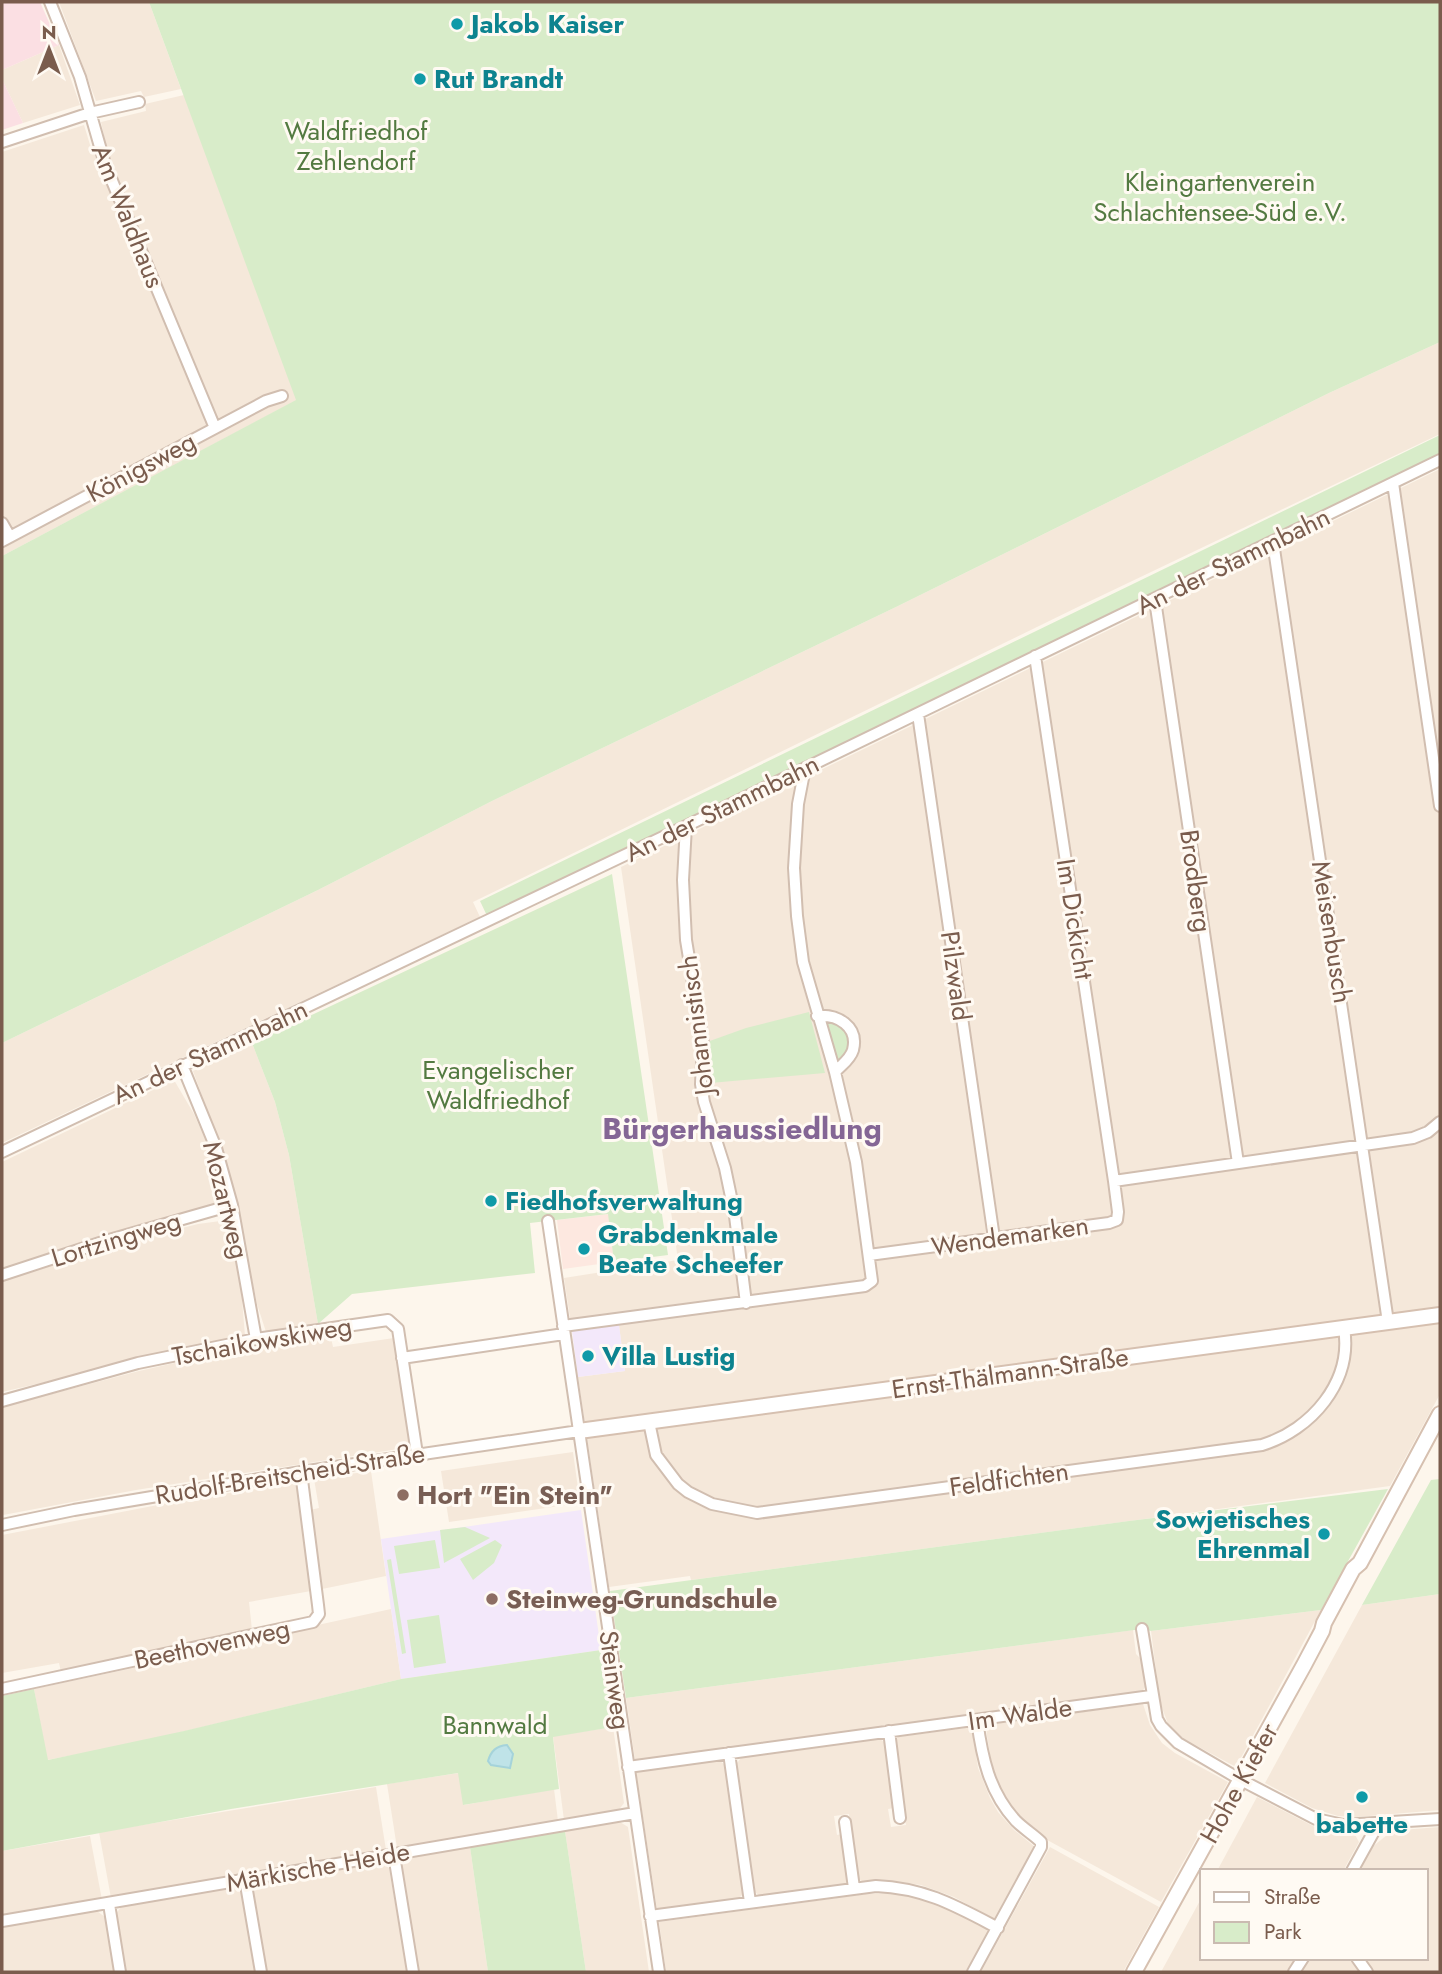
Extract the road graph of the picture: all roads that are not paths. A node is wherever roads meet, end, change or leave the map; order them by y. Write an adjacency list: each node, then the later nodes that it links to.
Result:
1 (50, 2): 3 (street, Am Waldhaus)
2 (139, 102): 3 (street)
3 (90, 113): 4 (street); 6 (street, Am Waldhaus)
4 (2, 142)
5 (282, 396): 6 (street, Königsweg)
6 (215, 428): 10 (street, Königsweg)
7 (1440, 460): 8 (street, An der Stammbahn)
8 (1393, 484): 11 (street, An der Stammbahn); 16 (street)
9 (2, 523): 10 (street)
10 (6, 539)
11 (1273, 542): 12 (street, An der Stammbahn); 22 (street, Meisenbusch)
12 (1155, 600): 13 (street, An der Stammbahn); 24 (street, Brodberg)
13 (1035, 656): 14 (street, An der Stammbahn); 25 (street, Im Dickicht)
14 (918, 714): 15 (street, An der Stammbahn); 28 (street, Pilzwald)
15 (804, 768): 17 (street, An der Stammbahn); 18 (street)
16 (1440, 806)
17 (686, 826): 19 (street, An der Stammbahn); 31 (street, Johannistisch)
18 (817, 1016): 20 (street); 20 (street)
19 (182, 1065): 23 (street, An der Stammbahn); 26 (street, Mozartweg)
20 (835, 1072): 29 (street)
21 (1440, 1122): 22 (street)
22 (1363, 1144): 24 (street); 33 (street, Meisenbusch)
23 (2, 1152)
24 (1238, 1163): 25 (street)
25 (1114, 1181): 28 (street, Wendemarken)
26 (232, 1205): 30 (street, Lortzingweg); 36 (street, Mozartweg)
27 (548, 1221): 35 (street, Steinweg)
28 (994, 1238): 29 (street, Wendemarken)
29 (869, 1255): 31 (street)
30 (2, 1275)
31 (746, 1303): 35 (street)
32 (1440, 1315): 33 (street, Ernst-Thälmann-Straße)
33 (1388, 1322): 34 (street, Ernst-Thälmann-Straße)
34 (1344, 1328): 40 (street, Ernst-Thälmann-Straße); 40 (street, Feldfichten)
35 (564, 1330): 37 (street); 41 (street, Steinweg)
36 (256, 1339): 37 (street, Tschaikowskiweg); 38 (street, Tschaikowskiweg)
37 (402, 1358): 42 (street, Tschaikowskiweg)
38 (2, 1401)
39 (1440, 1414): 52 (street, Hohe Kiefer)
40 (649, 1422): 41 (street, Ernst-Thälmann-Straße)
41 (579, 1431): 42 (street, Rudolf-Breitscheid-Straße); 51 (street, Steinweg)
42 (417, 1454): 43 (street, Rudolf-Breitscheid-Straße)
43 (301, 1472): 44 (street, Rudolf-Breitscheid-Straße); 46 (street, Beethovenweg)
44 (2, 1525)
45 (1142, 1629): 47 (street)
46 (2, 1689)
47 (1152, 1696): 48 (street, Im Walde); 52 (street)
48 (977, 1720): 49 (street, Im Walde); 66 (street)
49 (888, 1731): 50 (street, Im Walde); 54 (street)
50 (729, 1753): 51 (street, Im Walde); 62 (street)
51 (628, 1767): 53 (street, Steinweg)
52 (1241, 1780): 57 (street); 72 (street, Hohe Kiefer)
53 (635, 1814): 58 (street, Märkische Heide); 64 (street, Steinweg)
54 (900, 1818)
55 (1440, 1819): 57 (street)
56 (845, 1822): 61 (street)
57 (1378, 1824): 59 (street)
58 (394, 1855): 60 (street, Märkische Heide); 69 (street)
59 (1353, 1869)
60 (245, 1879): 63 (street, Märkische Heide); 68 (street)
61 (855, 1888): 62 (street); 66 (street)
62 (750, 1902): 64 (street)
63 (109, 1903): 65 (street, Märkische Heide); 67 (street)
64 (650, 1916): 70 (street, Steinweg)
65 (2, 1921)
66 (998, 1928): 71 (street)
67 (120, 1972)
68 (261, 1972)
69 (413, 1972)
70 (659, 1972)
71 (974, 1972)
72 (1134, 1972)

